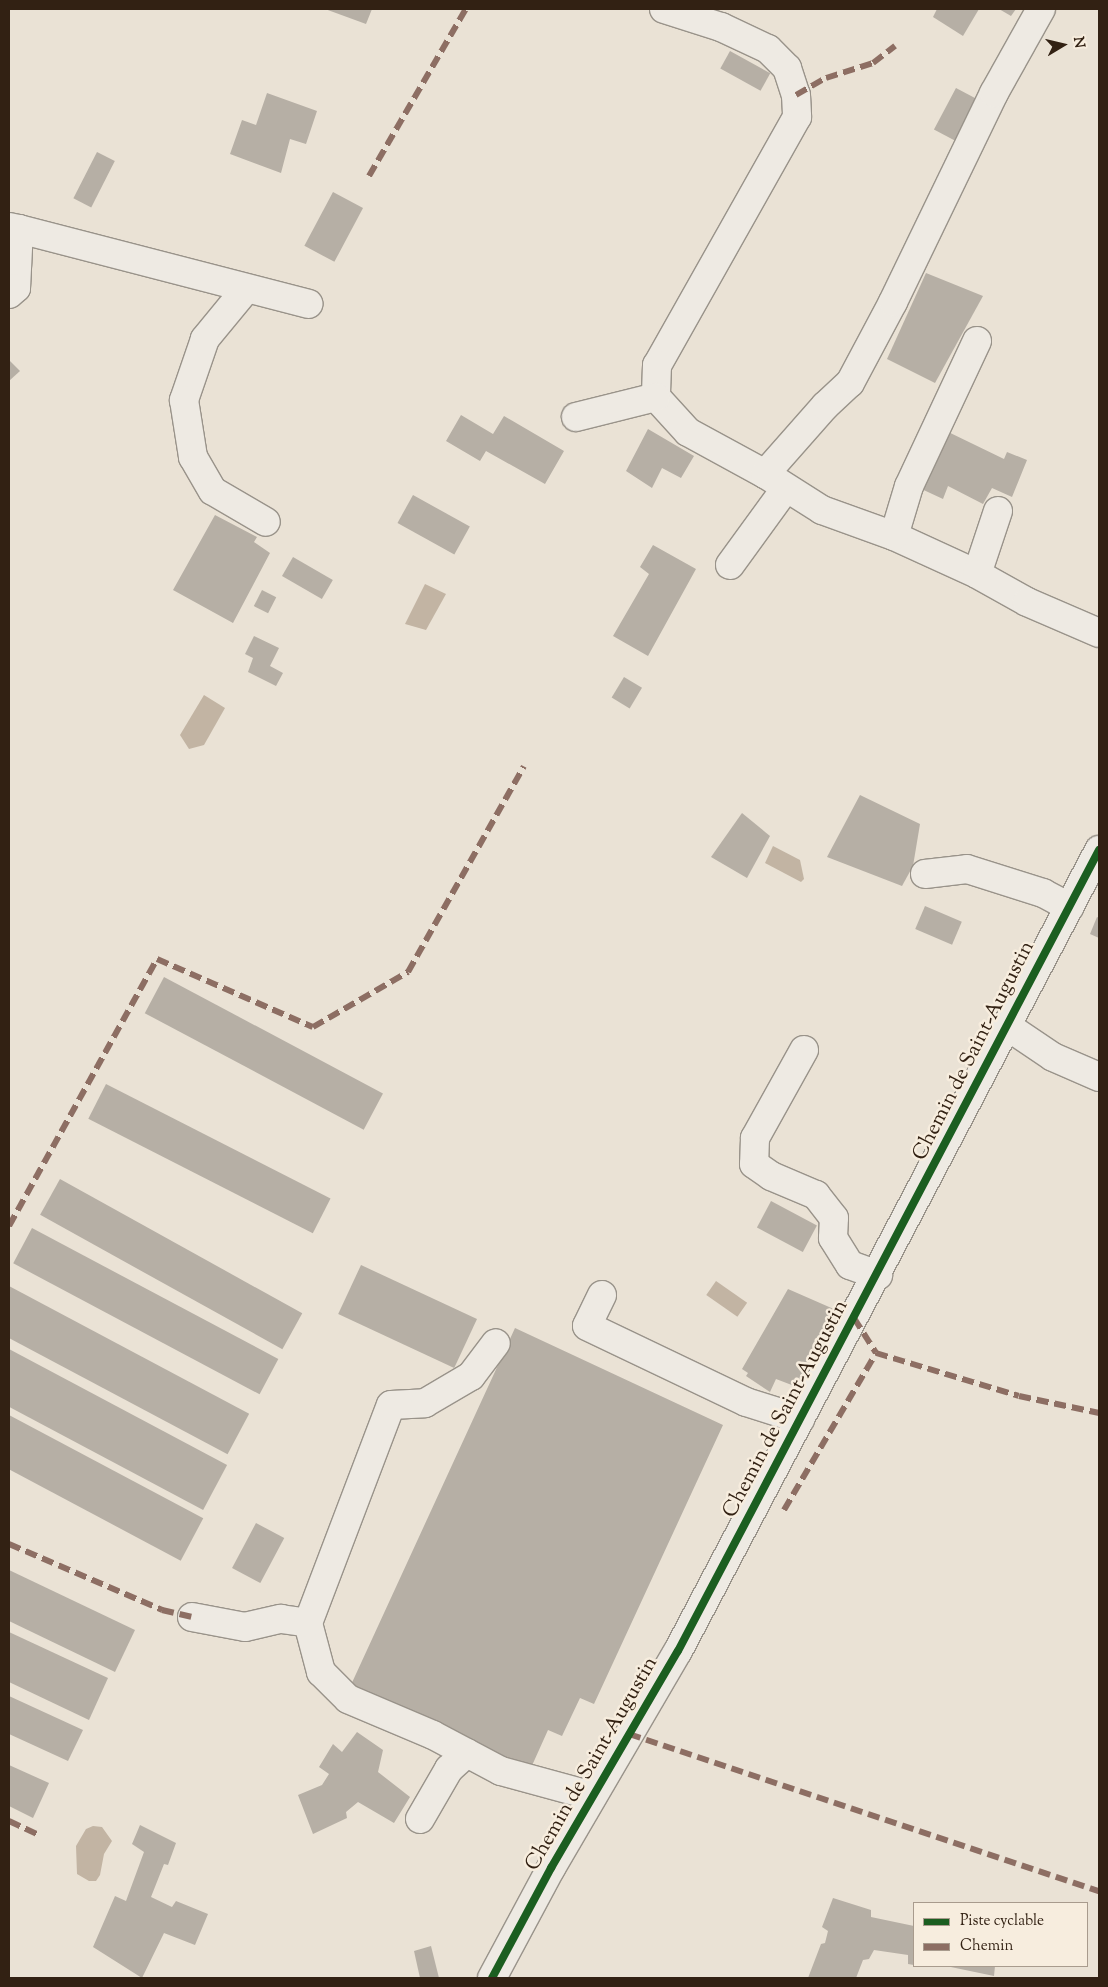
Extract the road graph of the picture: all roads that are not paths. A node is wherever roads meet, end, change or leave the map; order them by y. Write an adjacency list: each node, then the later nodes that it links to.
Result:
1 (664, 9): 8 (street)
2 (1041, 9): 10 (street)
3 (14, 228): 4 (street); 5 (street)
4 (246, 289): 6 (street); 12 (street)
5 (9, 294)
6 (308, 304)
7 (977, 341): 13 (street)
8 (656, 397): 9 (street); 10 (street)
9 (576, 417)
10 (776, 481): 13 (street); 14 (street)
11 (998, 511): 15 (street)
12 (266, 522)
13 (894, 536): 15 (street)
14 (730, 565)
15 (977, 574): 16 (street)
16 (1099, 633)
17 (1099, 850): 19 (street, Chemin de Saint-Augustin)
18 (925, 874): 19 (street)
19 (1069, 907): 20 (street, Chemin de Saint-Augustin)
20 (1006, 1026): 22 (street); 23 (street, Chemin de Saint-Augustin)
21 (804, 1050): 23 (street)
22 (1099, 1077)
23 (878, 1274): 26 (street, Chemin de Saint-Augustin)
24 (602, 1294): 26 (street)
25 (496, 1343): 28 (street)
26 (800, 1419): 30 (street, Chemin de Saint-Augustin)
27 (192, 1616): 28 (street)
28 (308, 1623): 29 (street)
29 (467, 1753): 30 (street); 31 (street)
30 (593, 1796): 32 (street, Chemin de Saint-Augustin)
31 (420, 1819)
32 (492, 1978)

